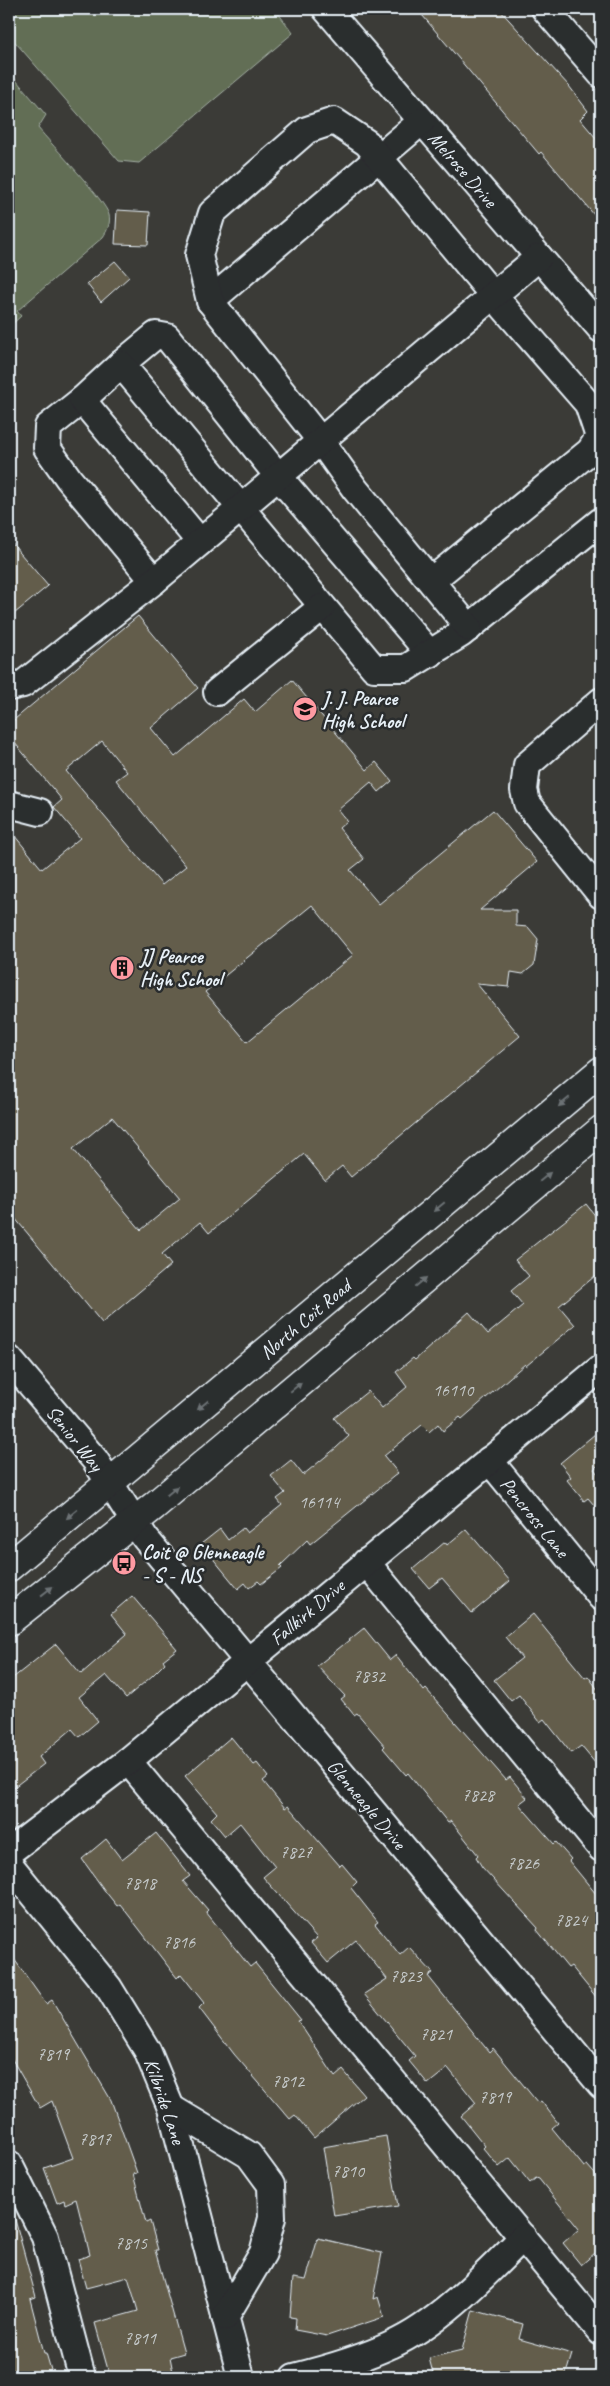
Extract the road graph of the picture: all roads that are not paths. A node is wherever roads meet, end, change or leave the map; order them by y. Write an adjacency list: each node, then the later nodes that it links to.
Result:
1 (326, 9): 4 (street, Melrose Drive)
2 (545, 9): 3 (street)
3 (601, 74)
4 (422, 121): 5 (street); 6 (street, Melrose Drive)
5 (380, 159): 7 (street); 8 (street); 8 (street)
6 (539, 257): 7 (street); 9 (street, Melrose Drive)
7 (493, 295): 12 (street); 18 (street)
8 (210, 301): 12 (street)
9 (601, 329)
10 (121, 364): 11 (street); 13 (street); 14 (street)
11 (82, 400): 16 (street); 17 (street)
12 (320, 440): 13 (street); 18 (street)
13 (278, 476): 14 (street); 21 (street)
14 (240, 509): 16 (street); 19 (street)
15 (601, 521): 20 (street)
16 (200, 542): 17 (street)
17 (154, 581): 22 (street)
18 (431, 582): 20 (street)
19 (322, 606): 21 (street); 23 (street)
20 (469, 628): 21 (street)
21 (430, 654)
22 (9, 687)
23 (217, 692)
24 (601, 701): 27 (street)
25 (9, 804): 26 (street)
26 (40, 812)
27 (601, 895)
28 (601, 1071): 33 (main road, North Coit Road, one-way to 33)
29 (601, 1130): 34 (main road, one-way to 29)
30 (601, 1368): 32 (street, Fallkirk Drive)
31 (13, 1374): 33 (street, Senior Way)
32 (489, 1460): 35 (street, Fallkirk Drive); 37 (street, Pencross Lane)
33 (109, 1483): 34 (street, Senior Way); 36 (main road, North Coit Road, one-way to 36)
34 (134, 1522): 38 (main road, one-way to 34); 39 (street, Glenneagle Drive)
35 (366, 1562): 39 (street, Fallkirk Drive); 41 (street)
36 (9, 1567)
37 (601, 1597)
38 (9, 1621)
39 (248, 1661): 40 (street, Fallkirk Drive); 44 (street, Glenneagle Drive)
40 (128, 1761): 42 (street, Fallkirk Drive); 47 (street)
41 (601, 1848)
42 (9, 1852)
43 (9, 1864): 45 (street, Kilbride Lane)
44 (601, 2085)
45 (171, 2108): 48 (street, Kilbride Lane); 48 (street)
46 (9, 2164): 50 (street)
47 (523, 2237): 49 (street); 52 (street)
48 (225, 2317): 51 (street, Kilbride Lane)
49 (601, 2332)
50 (82, 2377)
51 (241, 2377)
52 (294, 2377)

